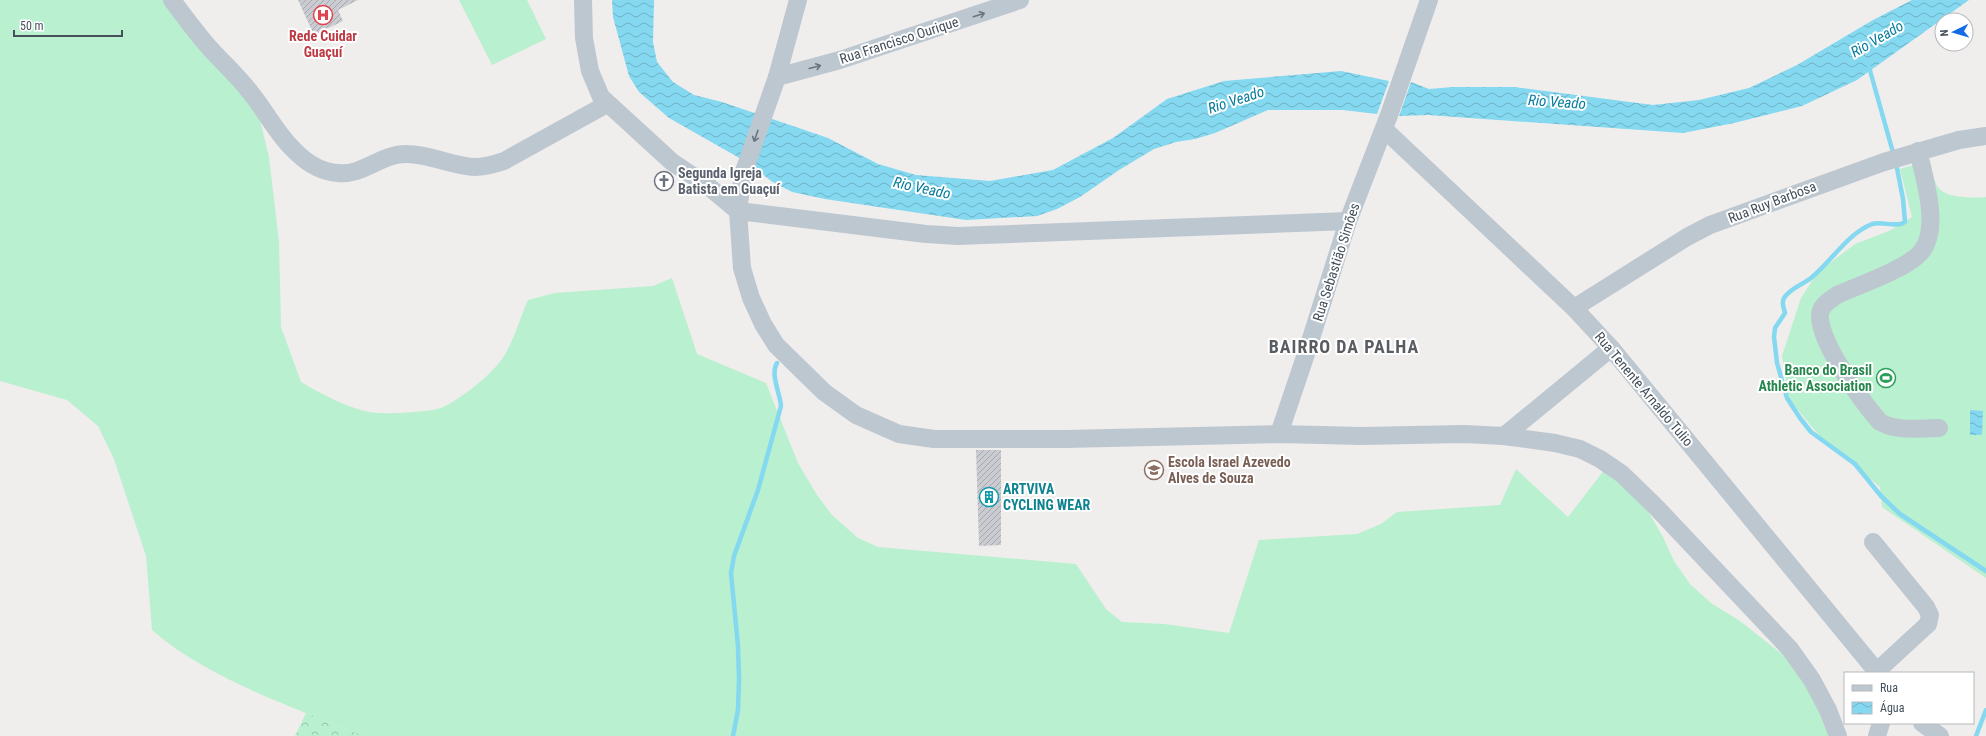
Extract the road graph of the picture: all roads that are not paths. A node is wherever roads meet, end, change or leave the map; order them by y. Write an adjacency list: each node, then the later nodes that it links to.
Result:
1 (172, 0): 8 (street)
2 (583, 0): 8 (street)
3 (798, 0): 7 (street)
4 (1020, 0): 6 (street, Rua Francisco Ourique)
5 (1429, 0): 9 (street, Rua Sebastião Simões)
6 (1002, 3): 7 (street, Rua Francisco Ourique, one-way to 6)
7 (777, 77): 12 (street, one-way to 12)
8 (607, 104): 12 (street)
9 (1386, 122): 13 (street, Rua Sebastião Simões); 14 (street, Rua Tenente Arnaldo Tulio)
10 (1986, 136): 11 (street, Rua Ruy Barbosa)
11 (1911, 153): 14 (street, Rua Ruy Barbosa); 16 (street)
12 (738, 211): 13 (street); 17 (street)
13 (1348, 221): 17 (street, Rua Sebastião Simões)
14 (1574, 308): 15 (street, Rua Tenente Arnaldo Tulio)
15 (1611, 348): 18 (street); 20 (street, Rua Tenente Arnaldo Tulio)
16 (1939, 428)
17 (1279, 434): 18 (street)
18 (1504, 436): 23 (street)
19 (1873, 542): 20 (street)
20 (1878, 672)
21 (1881, 724): 24 (street)
22 (1923, 724): 25 (street)
23 (1838, 736)
24 (1877, 736)
25 (1940, 736)

